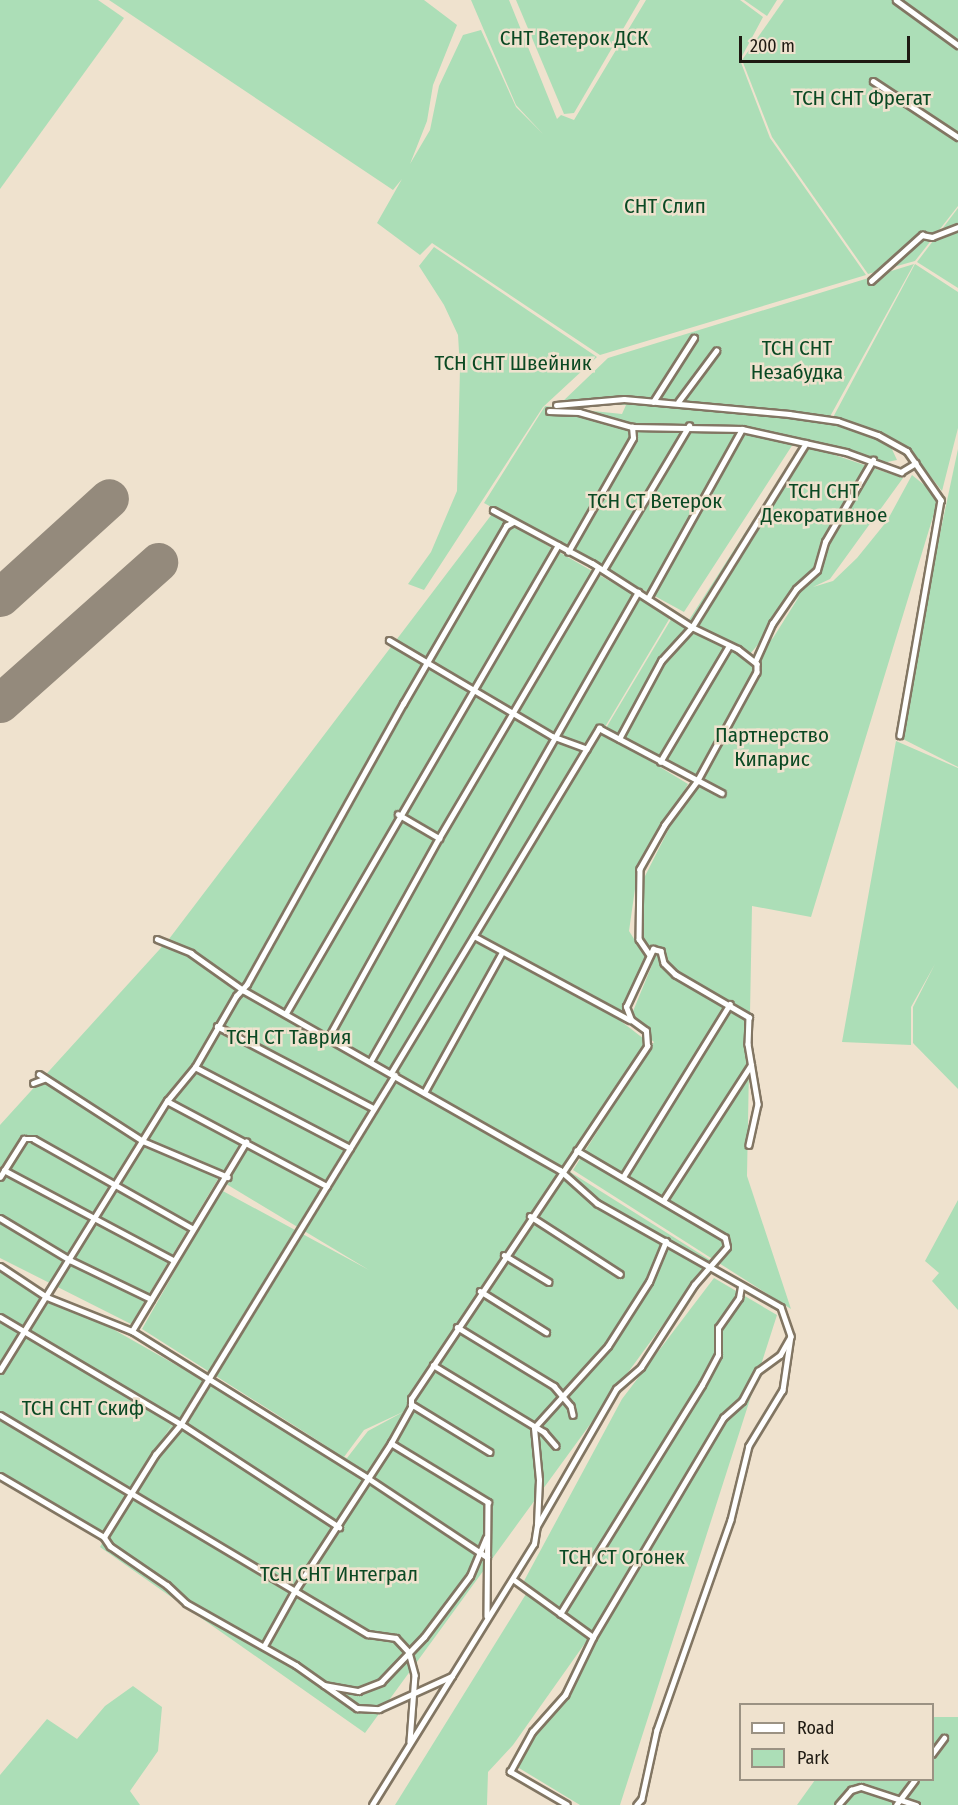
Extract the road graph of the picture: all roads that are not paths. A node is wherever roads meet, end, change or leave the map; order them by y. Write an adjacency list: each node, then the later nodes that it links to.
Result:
1 (896, 0): 2 (street)
2 (958, 45)
3 (873, 81): 4 (street)
4 (958, 138)
5 (958, 227): 6 (street)
6 (871, 281)
7 (694, 338): 9 (street)
8 (716, 351): 10 (street)
9 (653, 402): 10 (street); 11 (street)
10 (678, 402): 18 (street)
11 (556, 405)
12 (549, 411): 14 (street)
13 (689, 426): 14 (street); 15 (street); 23 (street)
14 (632, 427): 22 (street)
15 (742, 429): 16 (street); 25 (street)
16 (806, 443): 17 (street); 26 (street)
17 (873, 460): 18 (street); 29 (street)
18 (916, 463): 33 (street)
19 (493, 510): 20 (street)
20 (513, 522): 21 (street); 30 (street)
21 (558, 546): 22 (street); 31 (street)
22 (568, 552): 23 (street)
23 (601, 569): 24 (street); 32 (street)
24 (638, 592): 25 (street); 34 (street)
25 (648, 598): 26 (street)
26 (692, 627): 28 (street); 35 (street)
27 (388, 640): 30 (street)
28 (729, 646): 29 (street); 37 (street)
29 (755, 662): 38 (street)
30 (430, 663): 31 (street); 46 (street)
31 (474, 690): 32 (street); 40 (street)
32 (513, 712): 34 (street); 41 (street)
33 (900, 735)
34 (552, 736): 36 (street); 52 (street)
35 (619, 739): 36 (street); 37 (street)
36 (587, 749): 42 (street)
37 (660, 762): 38 (street)
38 (697, 782): 39 (street); 45 (street)
39 (722, 793)
40 (398, 814): 41 (street); 48 (street)
41 (440, 838): 51 (street)
42 (474, 936): 44 (street); 56 (street)
43 (157, 939): 46 (street)
44 (501, 954): 49 (street); 59 (street)
45 (651, 957): 47 (street); 49 (street)
46 (243, 990): 48 (street); 50 (street)
47 (730, 1004): 53 (street); 71 (street)
48 (286, 1013): 51 (street)
49 (631, 1020): 66 (street)
50 (217, 1026): 54 (street); 61 (street)
51 (328, 1038): 52 (street)
52 (370, 1062): 56 (street)
53 (751, 1065): 64 (street); 74 (street)
54 (195, 1067): 60 (street); 65 (street)
55 (39, 1074): 57 (street)
56 (393, 1074): 59 (street); 61 (street)
57 (44, 1079): 58 (street); 62 (street)
58 (33, 1083)
59 (424, 1093): 68 (street)
60 (167, 1101): 62 (street); 63 (street)
61 (373, 1108): 65 (street)
62 (142, 1141): 70 (street); 72 (street)
63 (246, 1143): 70 (street); 73 (street)
64 (749, 1145)
65 (350, 1148): 73 (street)
66 (577, 1151): 68 (street); 71 (street)
67 (4, 1170): 69 (street); 72 (street); 77 (street)
68 (560, 1170): 75 (street); 79 (street)
69 (0, 1177)
70 (228, 1177): 78 (street)
71 (623, 1177): 74 (street)
72 (115, 1185): 77 (street); 78 (street)
73 (327, 1186): 99 (street)
74 (663, 1201): 84 (street)
75 (530, 1216): 80 (street); 85 (street)
76 (0, 1218): 81 (street)
77 (93, 1221): 81 (street); 82 (street)
78 (192, 1228): 82 (street)
79 (666, 1242): 84 (street); 100 (street)
80 (504, 1255): 86 (street); 88 (street)
81 (70, 1260): 89 (street); 90 (street)
82 (173, 1260): 90 (street)
83 (0, 1266): 89 (street)
84 (711, 1266): 87 (street); 112 (street)
85 (620, 1274)
86 (549, 1282)
87 (741, 1287): 96 (street); 120 (street)
88 (480, 1291): 92 (street); 95 (street)
89 (47, 1297): 93 (street); 94 (street)
90 (150, 1299): 93 (street)
91 (0, 1317): 94 (street)
92 (457, 1327): 97 (street); 100 (street)
93 (132, 1331): 99 (street)
94 (27, 1332): 98 (street); 104 (street)
95 (546, 1332)
96 (791, 1336): 122 (street); 135 (street)
97 (433, 1365): 101 (street); 105 (street)
98 (0, 1370)
99 (208, 1379): 104 (street); 110 (street)
100 (560, 1395): 103 (street); 105 (street)
101 (411, 1404): 106 (street); 108 (street)
102 (0, 1415): 111 (street)
103 (573, 1415)
104 (181, 1424): 111 (street); 113 (street)
105 (534, 1428): 107 (street); 112 (street)
106 (391, 1443): 110 (street); 115 (street)
107 (556, 1446)
108 (490, 1452)
109 (0, 1476): 114 (street)
110 (368, 1478): 113 (street); 116 (street)
111 (131, 1495): 114 (street); 119 (street)
112 (537, 1526): 118 (street)
113 (339, 1527): 119 (street)
114 (104, 1537): 123 (street)
115 (486, 1538): 116 (street); 117 (street)
116 (480, 1552): 117 (street); 124 (street)
117 (486, 1557): 121 (street)
118 (513, 1579): 120 (street); 121 (street)
119 (294, 1592): 123 (street); 124 (street)
120 (560, 1614): 122 (street)
121 (487, 1617): 125 (street)
122 (592, 1637): 134 (street)
123 (264, 1646): 126 (street)
124 (409, 1652): 126 (street); 127 (street)
125 (453, 1676): 127 (street); 129 (street)
126 (322, 1684): 127 (street)
127 (416, 1694): 129 (street)
128 (944, 1738): 130 (street)
129 (410, 1742): 133 (street)
130 (934, 1753)
131 (914, 1781): 132 (street)
132 (901, 1799): 136 (street); 137 (street); 138 (street)
133 (372, 1805)
134 (567, 1805)
135 (637, 1805)
136 (838, 1805)
137 (896, 1805)
138 (916, 1805)

